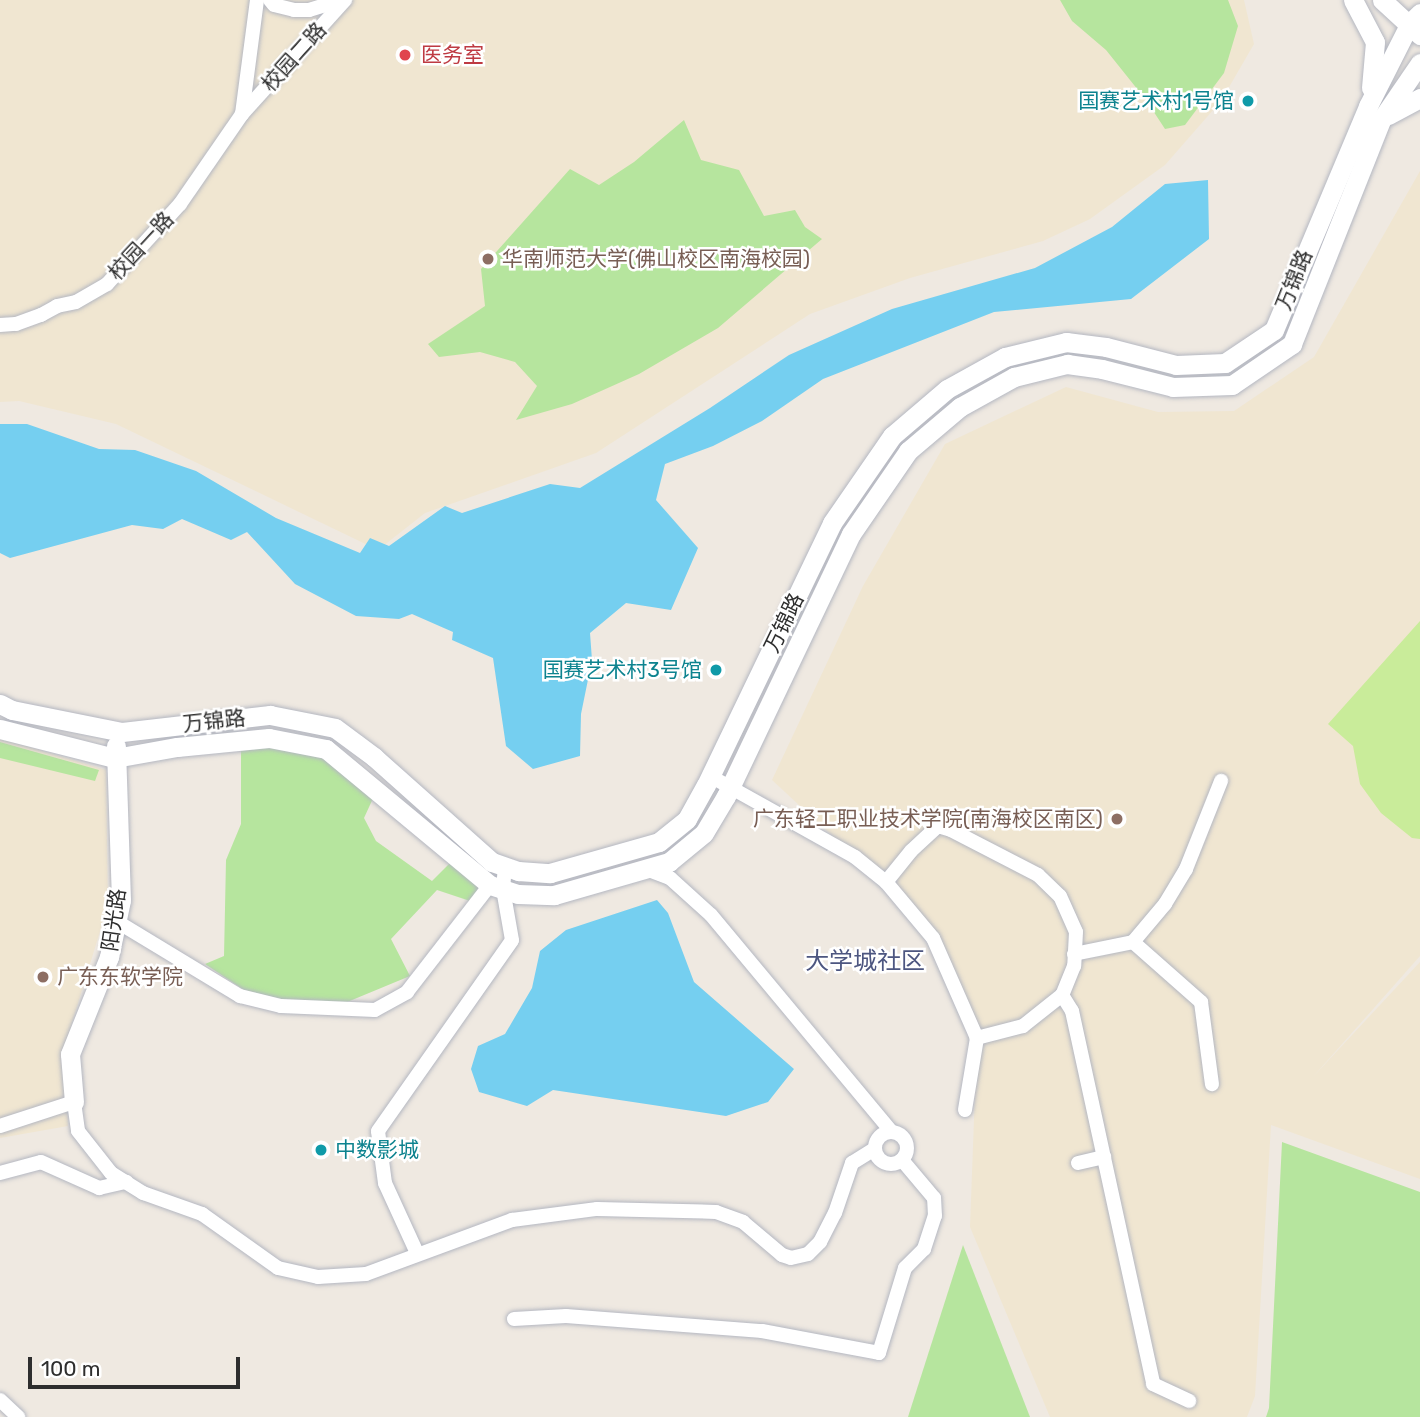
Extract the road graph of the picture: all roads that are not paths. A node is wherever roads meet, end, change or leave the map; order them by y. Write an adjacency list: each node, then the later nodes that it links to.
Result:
1 (257, 0): 10 (street)
2 (270, 0): 3 (street)
3 (343, 0): 10 (street, 校园二路)
4 (1353, 0): 9 (street)
5 (1382, 0): 6 (street)
6 (1417, 24): 9 (street, 万锦路)
7 (1420, 62): 9 (street, 万锦路)
8 (1420, 98): 9 (street)
9 (1375, 113): 16 (street, 万锦路); 18 (street, 万锦路)
10 (242, 114): 11 (street, 校园一路)
11 (0, 325)
12 (0, 704): 14 (street, 万锦路)
13 (0, 729): 15 (street, 万锦路)
14 (117, 731): 15 (street, 阳光路); 19 (street, 万锦路)
15 (115, 758): 22 (street, 万锦路); 23 (street, 阳光路)
16 (710, 776): 18 (street); 19 (street, 万锦路)
17 (1221, 781): 24 (street)
18 (730, 786): 20 (street, 万锦路); 21 (street)
19 (505, 867): 22 (street)
20 (646, 869): 22 (street, 万锦路); 32 (street)
21 (886, 883): 25 (street); 27 (street)
22 (497, 887): 23 (street); 39 (street)
23 (116, 921): 29 (street, 阳光路)
24 (1133, 942): 25 (street); 28 (street)
25 (1074, 954): 26 (street)
26 (1062, 995): 27 (street); 34 (street)
27 (977, 1038): 30 (street)
28 (1212, 1084)
29 (74, 1102): 31 (street); 38 (street)
30 (965, 1110)
31 (0, 1126)
32 (891, 1131): 33 (street); 35 (street)
33 (874, 1149): 35 (street); 39 (street)
34 (1104, 1157): 36 (street); 42 (street)
35 (902, 1160): 40 (street)
36 (1079, 1163)
37 (0, 1174): 38 (street)
38 (125, 1182): 39 (street)
39 (417, 1253)
40 (514, 1319)
41 (0, 1400): 43 (street)
42 (1189, 1401)
43 (18, 1417)

